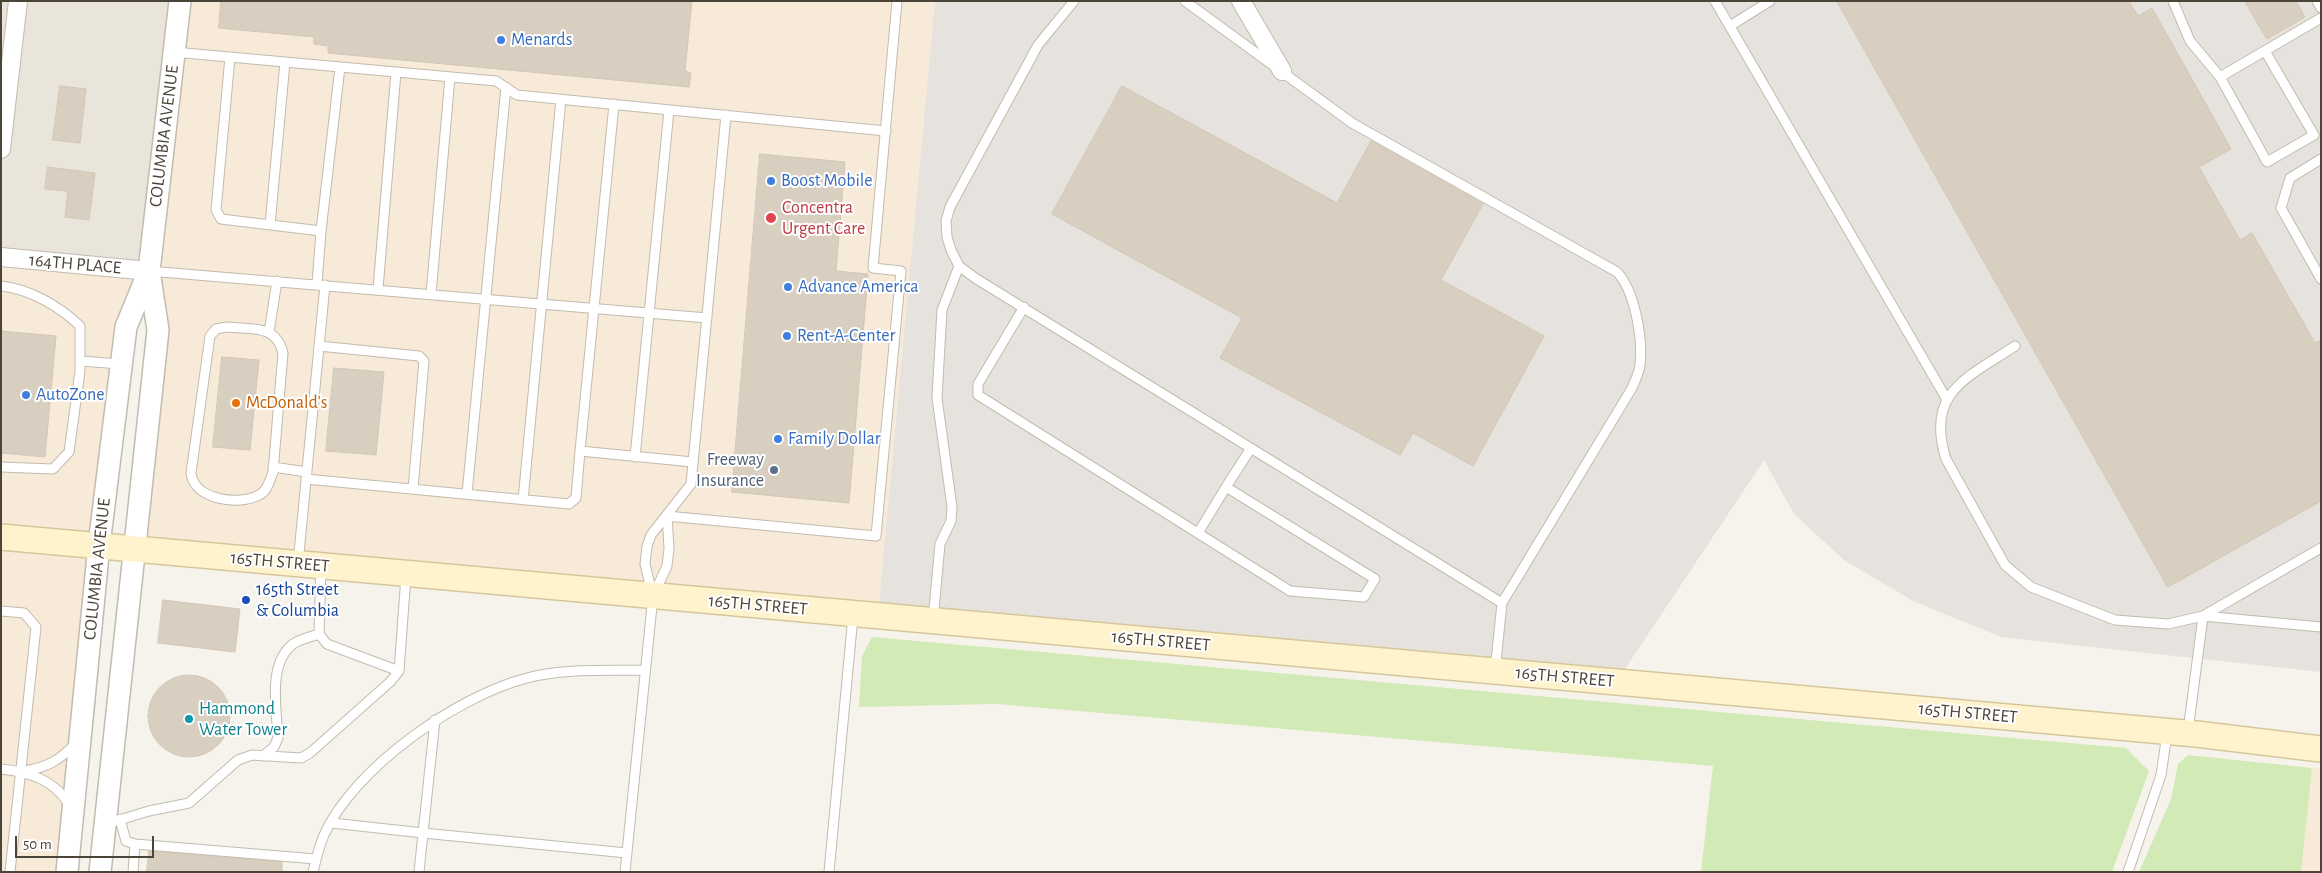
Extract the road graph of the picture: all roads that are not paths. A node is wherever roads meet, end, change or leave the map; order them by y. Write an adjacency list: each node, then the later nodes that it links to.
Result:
1 (18, 1): 28 (street)
2 (180, 1): 15 (street, COLUMBIA AVENUE)
3 (897, 1): 29 (lane)
4 (1074, 1): 35 (lane)
5 (1185, 1): 19 (lane)
6 (1241, 1): 19 (street)
7 (1715, 1): 13 (lane)
8 (1770, 1): 13 (lane)
9 (2173, 1): 22 (lane)
10 (2317, 1): 11 (lane)
11 (2321, 8)
12 (2321, 18): 14 (lane)
13 (1730, 26): 54 (lane)
14 (2265, 51): 22 (lane); 22 (lane)
15 (174, 52): 16 (lane); 36 (street, COLUMBIA AVENUE)
16 (230, 57): 17 (lane); 32 (lane)
17 (285, 62): 18 (lane); 32 (lane)
18 (340, 67): 20 (lane); 33 (lane)
19 (1282, 71): 75 (lane)
20 (396, 72): 21 (lane); 41 (lane)
21 (450, 76): 23 (lane); 42 (lane)
22 (2220, 77)
23 (506, 87): 24 (lane); 43 (lane)
24 (561, 99): 25 (lane); 44 (lane)
25 (614, 104): 26 (lane); 46 (lane)
26 (669, 110): 27 (lane); 47 (lane)
27 (726, 115): 29 (lane); 48 (lane)
28 (3, 119): 30 (street)
29 (886, 131): 66 (lane)
30 (1, 149)
31 (2321, 159): 37 (lane)
32 (270, 225): 33 (lane)
33 (321, 231): 39 (lane)
34 (1, 257): 36 (street, 164TH PLACE)
35 (959, 266): 45 (lane); 79 (lane)
36 (149, 271): 38 (lane); 53 (street, COLUMBIA AVENUE); 70 (street, COLUMBIA AVENUE)
37 (2321, 279)
38 (277, 281): 39 (lane); 49 (lane)
39 (321, 285): 41 (lane); 50 (lane)
40 (1, 286): 52 (lane)
41 (378, 290): 42 (lane)
42 (431, 294): 43 (lane)
43 (487, 299): 44 (lane); 64 (lane)
44 (540, 304): 46 (lane); 65 (lane)
45 (1024, 307): 55 (lane); 67 (lane)
46 (596, 308): 47 (lane); 56 (lane)
47 (649, 313): 48 (lane); 57 (lane)
48 (707, 318): 58 (lane)
49 (269, 332): 60 (lane); 60 (lane)
50 (319, 346): 61 (lane); 63 (lane)
51 (2015, 346): 54 (lane)
52 (80, 361): 53 (lane); 59 (lane)
53 (122, 364): 69 (street, COLUMBIA AVENUE)
54 (1946, 398): 78 (lane)
55 (1251, 448): 62 (lane); 75 (lane)
56 (580, 452): 57 (lane); 65 (lane)
57 (635, 457): 58 (lane)
58 (693, 462): 66 (lane)
59 (1, 466)
60 (273, 467): 61 (lane)
61 (307, 475): 63 (lane); 72 (lane)
62 (1226, 487): 67 (lane); 67 (lane)
63 (413, 489): 64 (lane)
64 (467, 494): 65 (lane)
65 (523, 500)
66 (667, 516): 74 (lane); 74 (lane)
67 (1198, 533)
68 (1, 537): 69 (main road, 165TH STREET)
69 (99, 545): 70 (main road, 165TH STREET); 87 (street, COLUMBIA AVENUE)
70 (134, 548): 72 (main road, 165TH STREET); 93 (street, COLUMBIA AVENUE)
71 (2321, 548): 78 (lane)
72 (309, 564): 73 (main road, 165TH STREET); 81 (lane)
73 (406, 573): 74 (main road, 165TH STREET); 83 (lane)
74 (653, 596): 77 (main road, 165TH STREET); 82 (lane)
75 (1502, 603): 84 (lane)
76 (1, 611): 91 (lane)
77 (853, 614): 79 (main road, 165TH STREET); 106 (lane)
78 (2203, 616): 80 (lane); 86 (lane)
79 (933, 621): 84 (main road, 165TH STREET)
80 (2321, 626)
81 (319, 634): 83 (lane); 89 (lane)
82 (645, 670): 85 (lane); 97 (lane)
83 (399, 671): 89 (lane)
84 (1495, 671): 86 (main road, 165TH STREET)
85 (436, 720): 94 (lane); 95 (lane)
86 (2177, 732): 88 (main road, 165TH STREET); 107 (lane)
87 (80, 738): 91 (lane); 92 (street, COLUMBIA AVENUE)
88 (2321, 748)
89 (263, 756): 93 (lane)
90 (1, 769): 91 (lane)
91 (21, 771): 92 (lane); 99 (lane)
92 (73, 812): 100 (street, COLUMBIA AVENUE)
93 (113, 822): 96 (lane); 101 (street, COLUMBIA AVENUE)
94 (332, 823): 95 (lane); 98 (lane)
95 (423, 833): 97 (lane); 104 (lane)
96 (136, 844): 98 (lane); 102 (lane)
97 (627, 853): 105 (lane)
98 (316, 859): 103 (lane)
99 (10, 872)
100 (67, 872)
101 (100, 872)
102 (133, 872)
103 (313, 872)
104 (419, 872)
105 (625, 872)
106 (829, 872)
107 (2128, 872)

